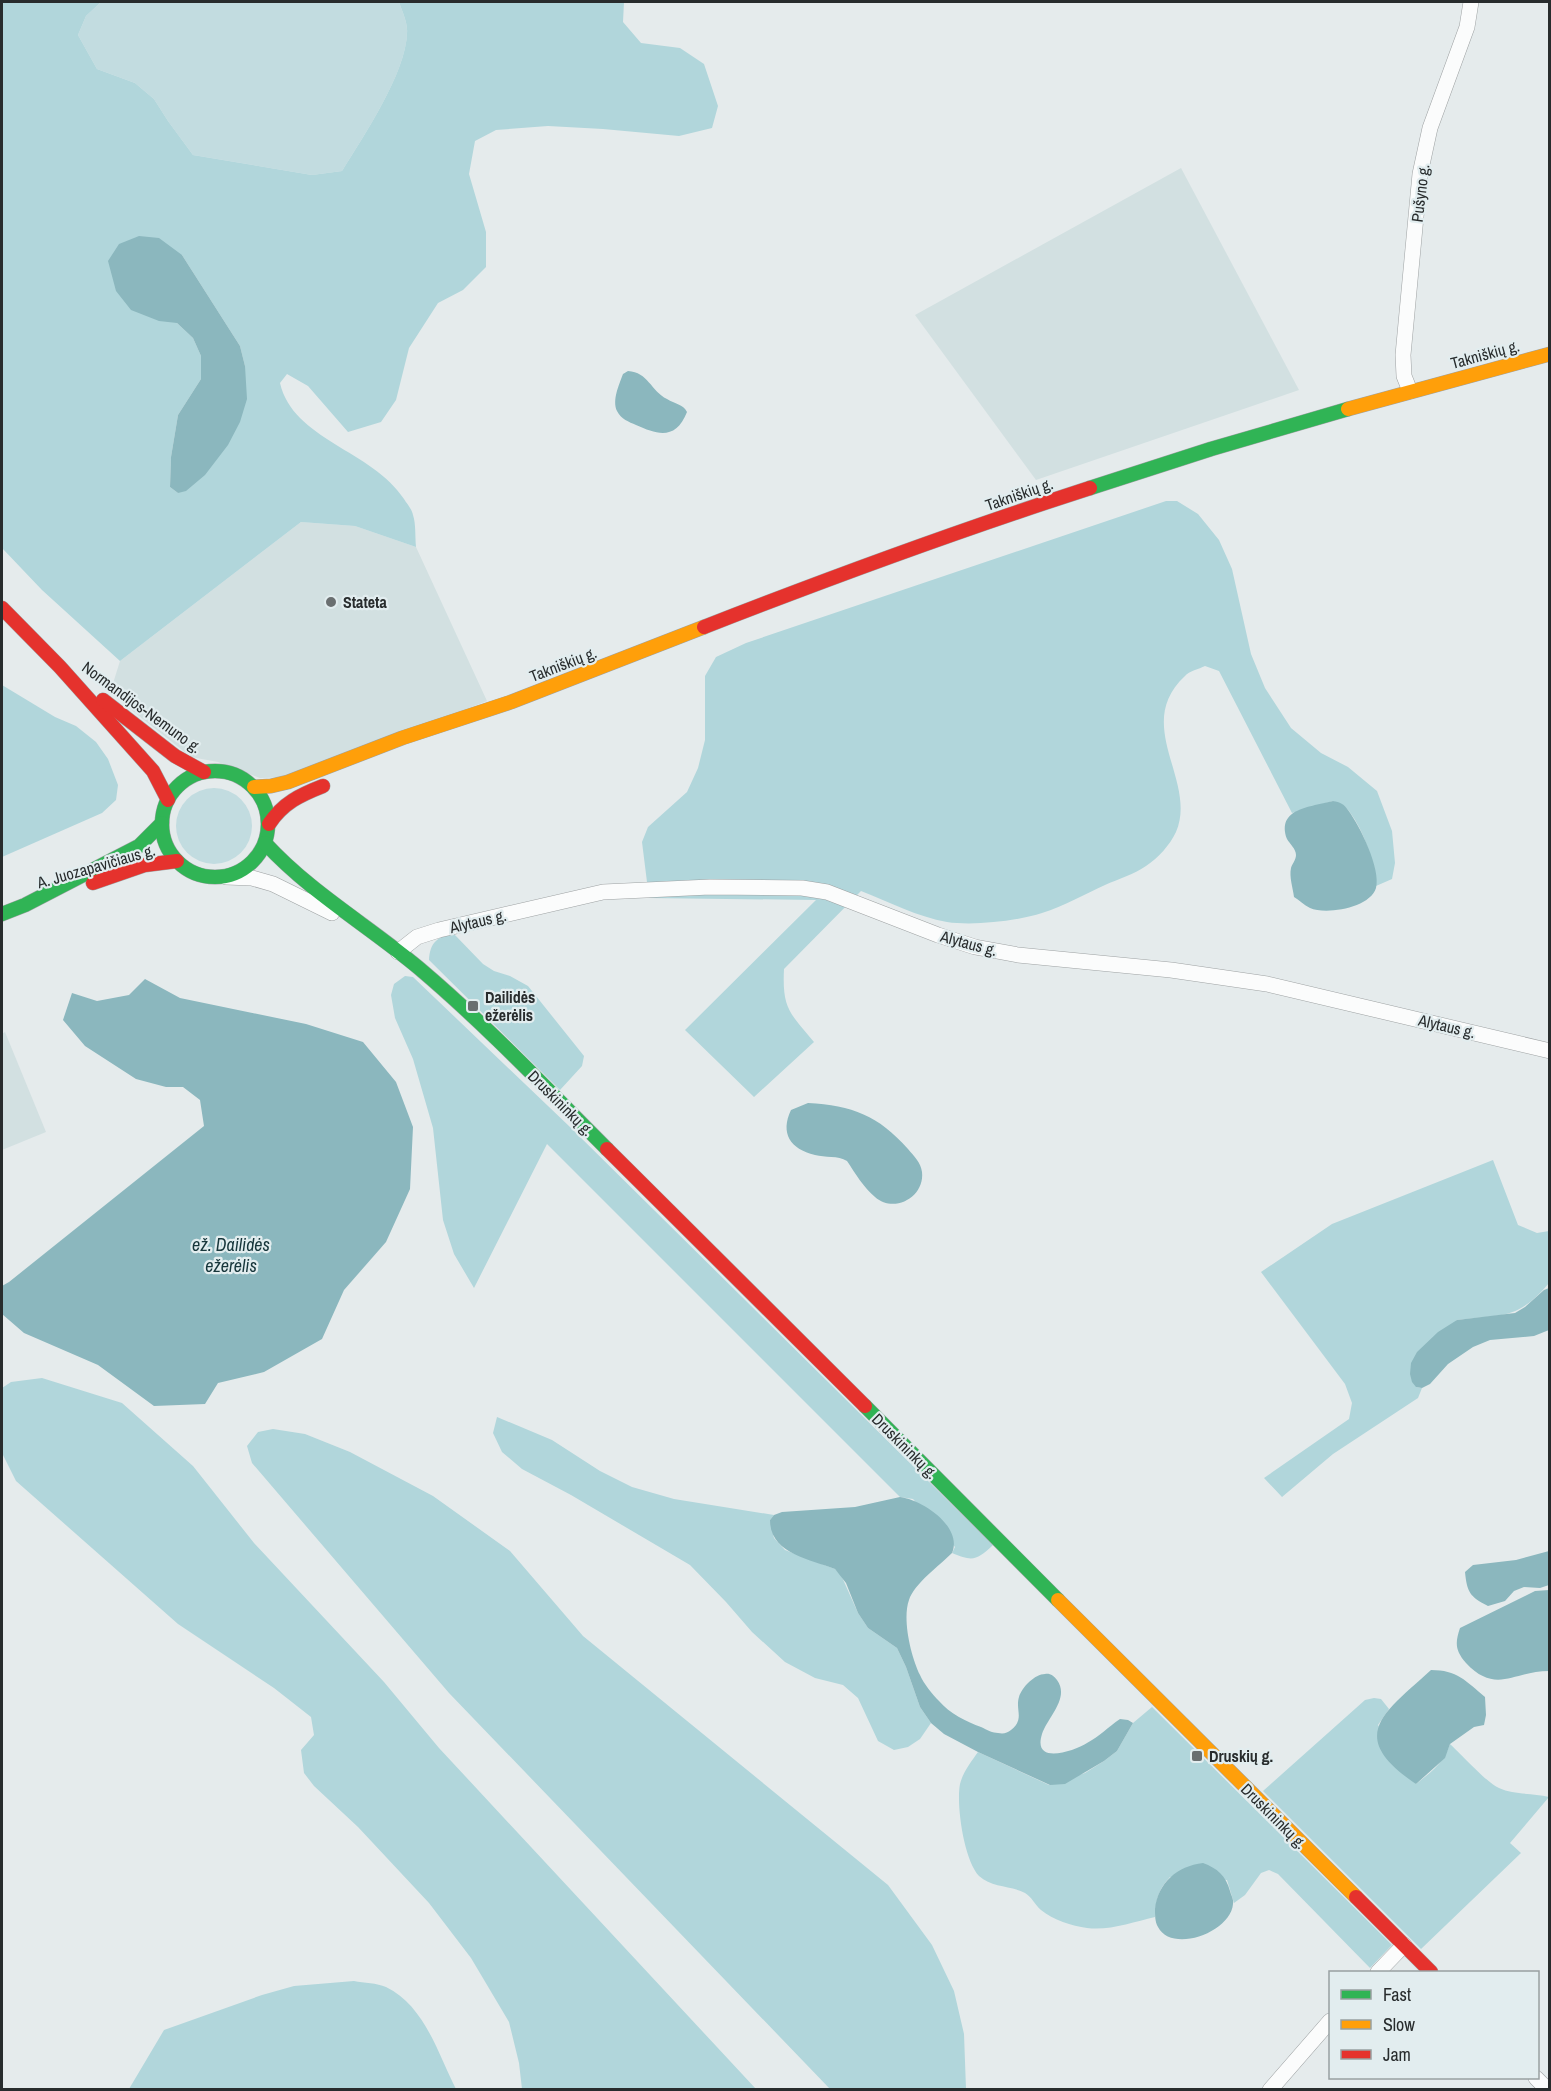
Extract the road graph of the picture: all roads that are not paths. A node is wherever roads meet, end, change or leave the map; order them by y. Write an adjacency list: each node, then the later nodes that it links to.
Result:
1 (1471, 2): 3 (street, Pušyno g.)
2 (1550, 354): 3 (main road, Takniškių g.)
3 (1410, 391): 6 (main road, Takniškių g.)
4 (2, 608): 5 (main road, Normandijos-Nemuno g.)
5 (60, 667): 8 (main road, Normandijos-Nemuno g.); 11 (main road, Normandijos-Nemuno g.)
6 (511, 702): 7 (main road); 10 (main road)
7 (429, 743)
8 (204, 772): 10 (main road); 11 (main road)
9 (335, 782): 13 (main road)
10 (254, 787): 13 (main road)
11 (168, 800): 12 (main road)
12 (162, 823): 15 (main road); 17 (main road, A. Juozapavičiaus g.)
13 (269, 824): 14 (main road)
14 (265, 843): 16 (main road); 19 (main road, Druskininkų g.)
15 (177, 861): 16 (main road); 17 (main road, A. Juozapavičiaus g.)
16 (225, 877): 19 (street)
17 (25, 904): 18 (main road, A. Juozapavičiaus g.)
18 (2, 914)
19 (370, 931): 20 (main road, Druskininkų g.)
20 (398, 952): 21 (street, Alytaus g.); 22 (main road, Druskininkų g.)
21 (1550, 1051)
22 (1404, 1946): 23 (street); 24 (main road, Druskininkų g.)
23 (1378, 1971)
24 (1430, 1971)
25 (1329, 2022): 27 (street)
26 (1537, 2079): 28 (street)
27 (1270, 2090)
28 (1548, 2090)

